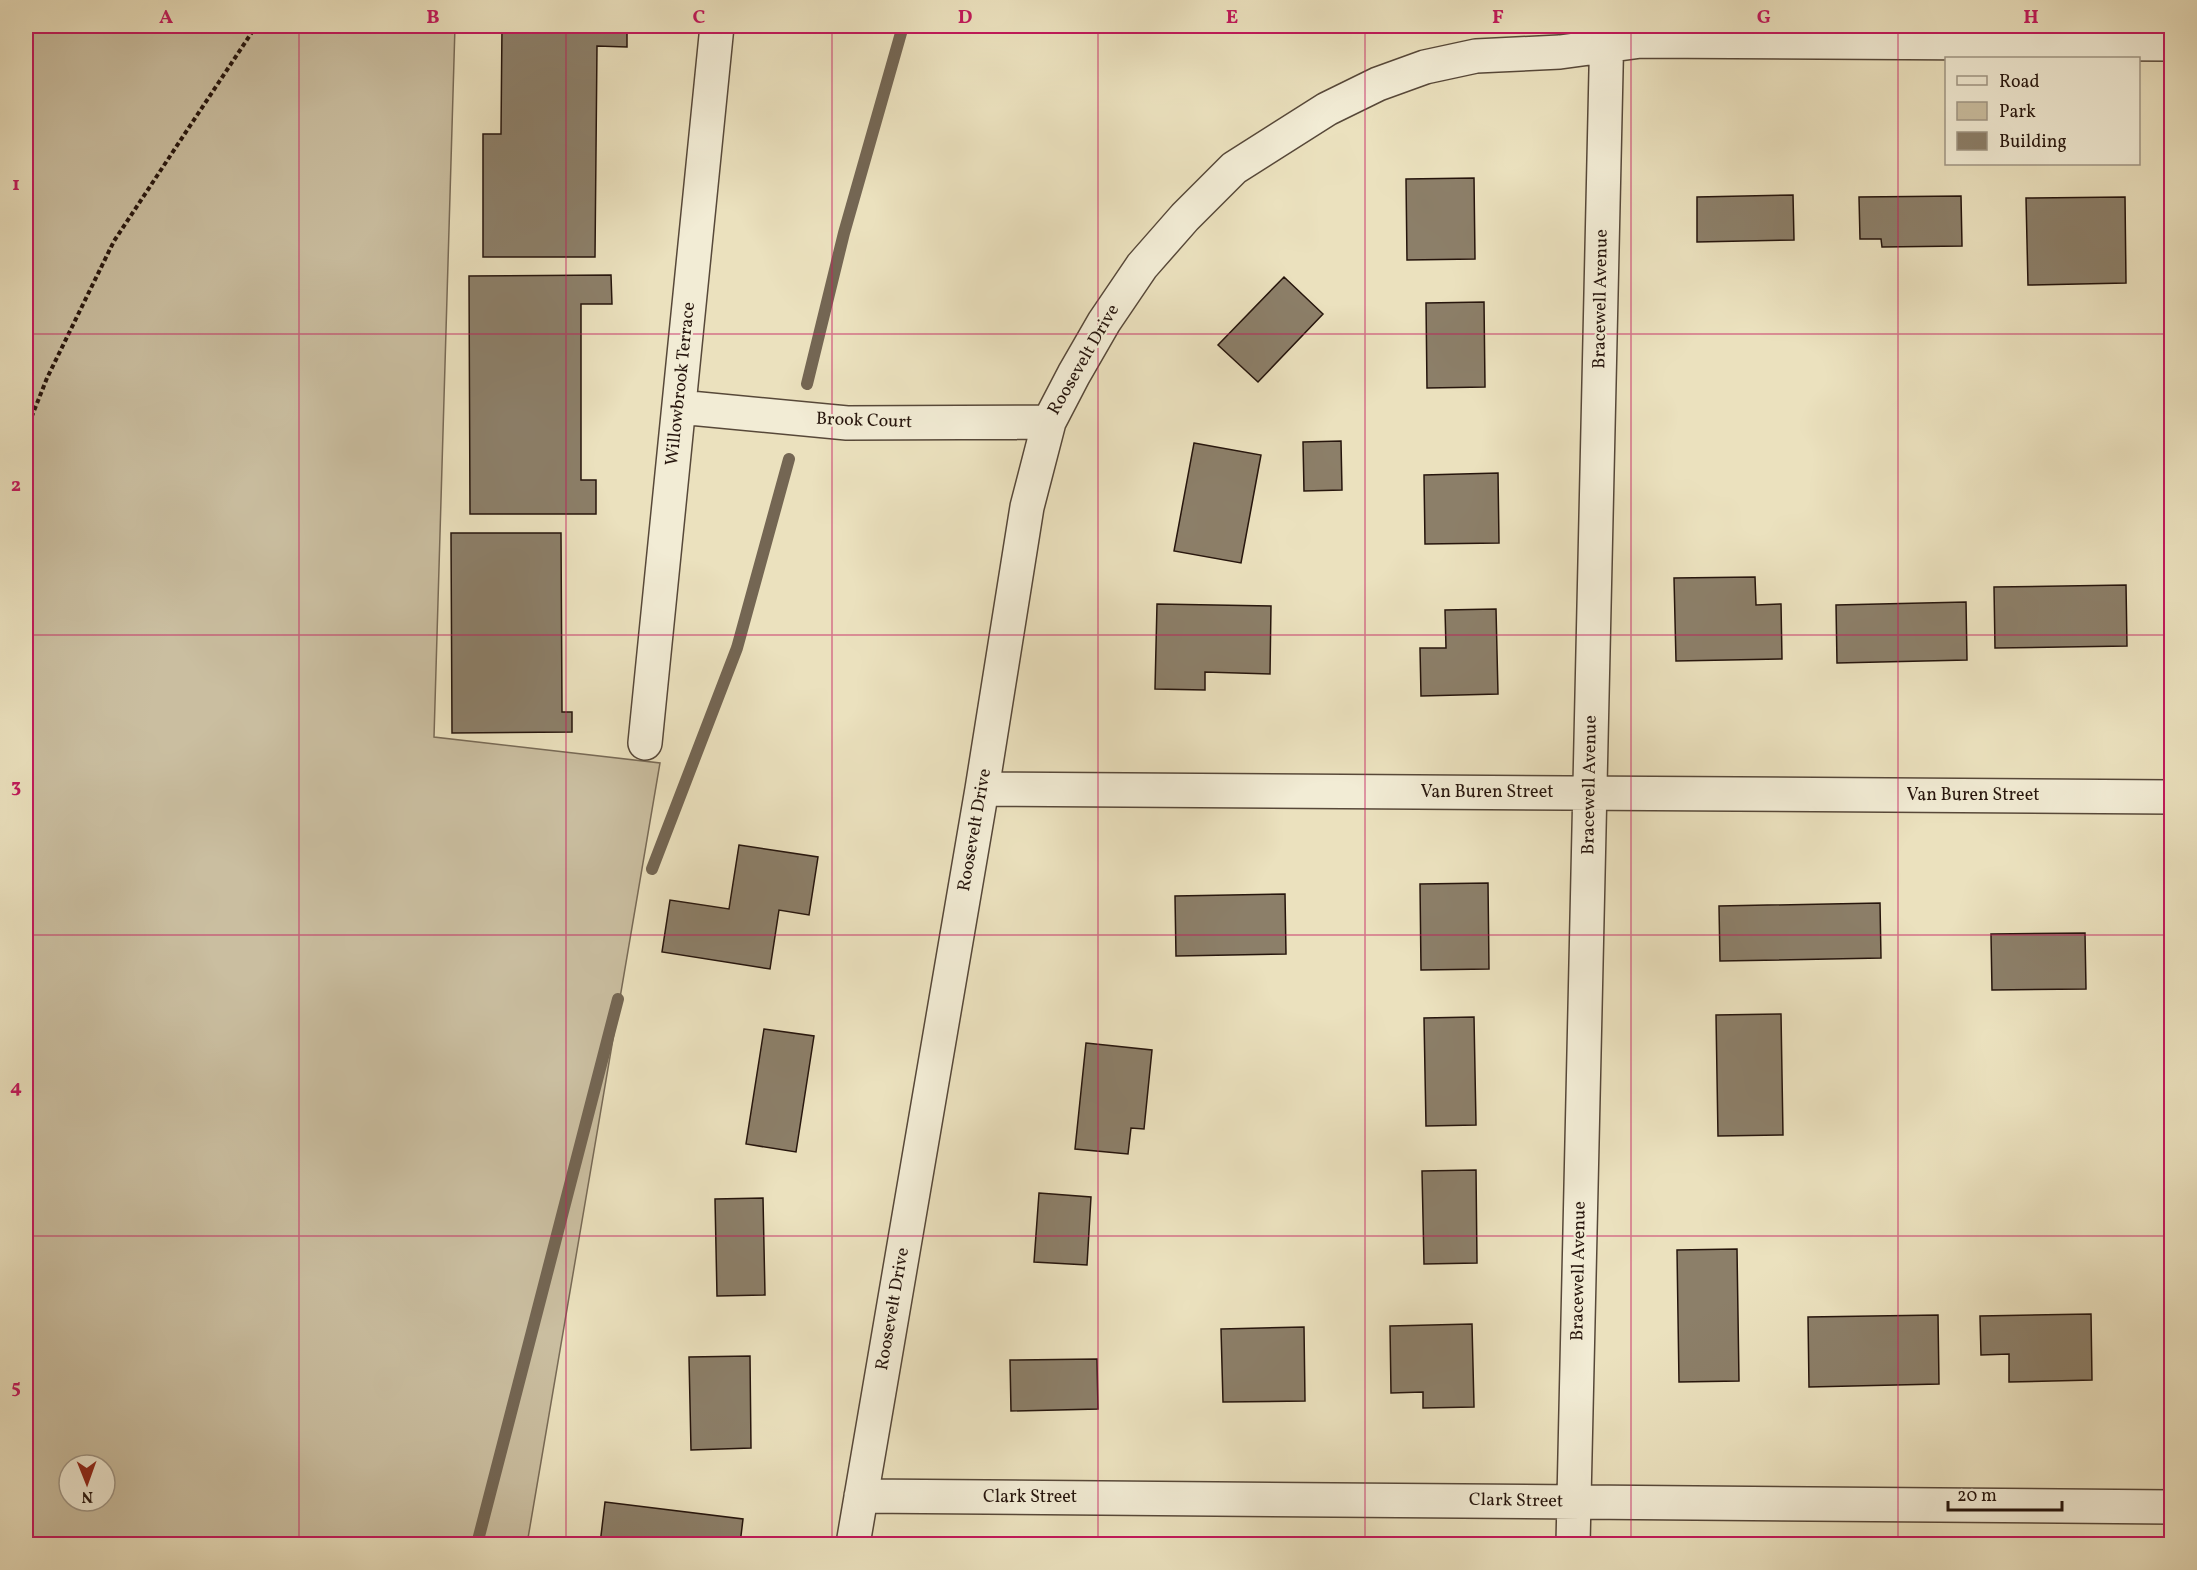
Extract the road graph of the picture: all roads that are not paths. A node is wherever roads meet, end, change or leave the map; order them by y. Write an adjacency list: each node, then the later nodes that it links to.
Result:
1 (717, 26): 4 (street, Willowbrook Terrace)
2 (1607, 35): 3 (street, Roosevelt Drive); 5 (street, Roosevelt Drive); 8 (street, Bracewell Avenue)
3 (2172, 44)
4 (679, 407): 5 (street, Brook Court); 6 (street, Willowbrook Terrace)
5 (1049, 422): 7 (street, Roosevelt Drive)
6 (645, 742)
7 (982, 789): 8 (street, Van Buren Street); 10 (street, Roosevelt Drive)
8 (1590, 792): 9 (street, Van Buren Street); 11 (street, Bracewell Avenue)
9 (2172, 797)
10 (861, 1496): 11 (street, Clark Street); 13 (street, Roosevelt Drive)
11 (1574, 1502): 12 (street, Clark Street); 14 (street, Bracewell Avenue)
12 (2172, 1507)
13 (853, 1545)
14 (1573, 1545)

